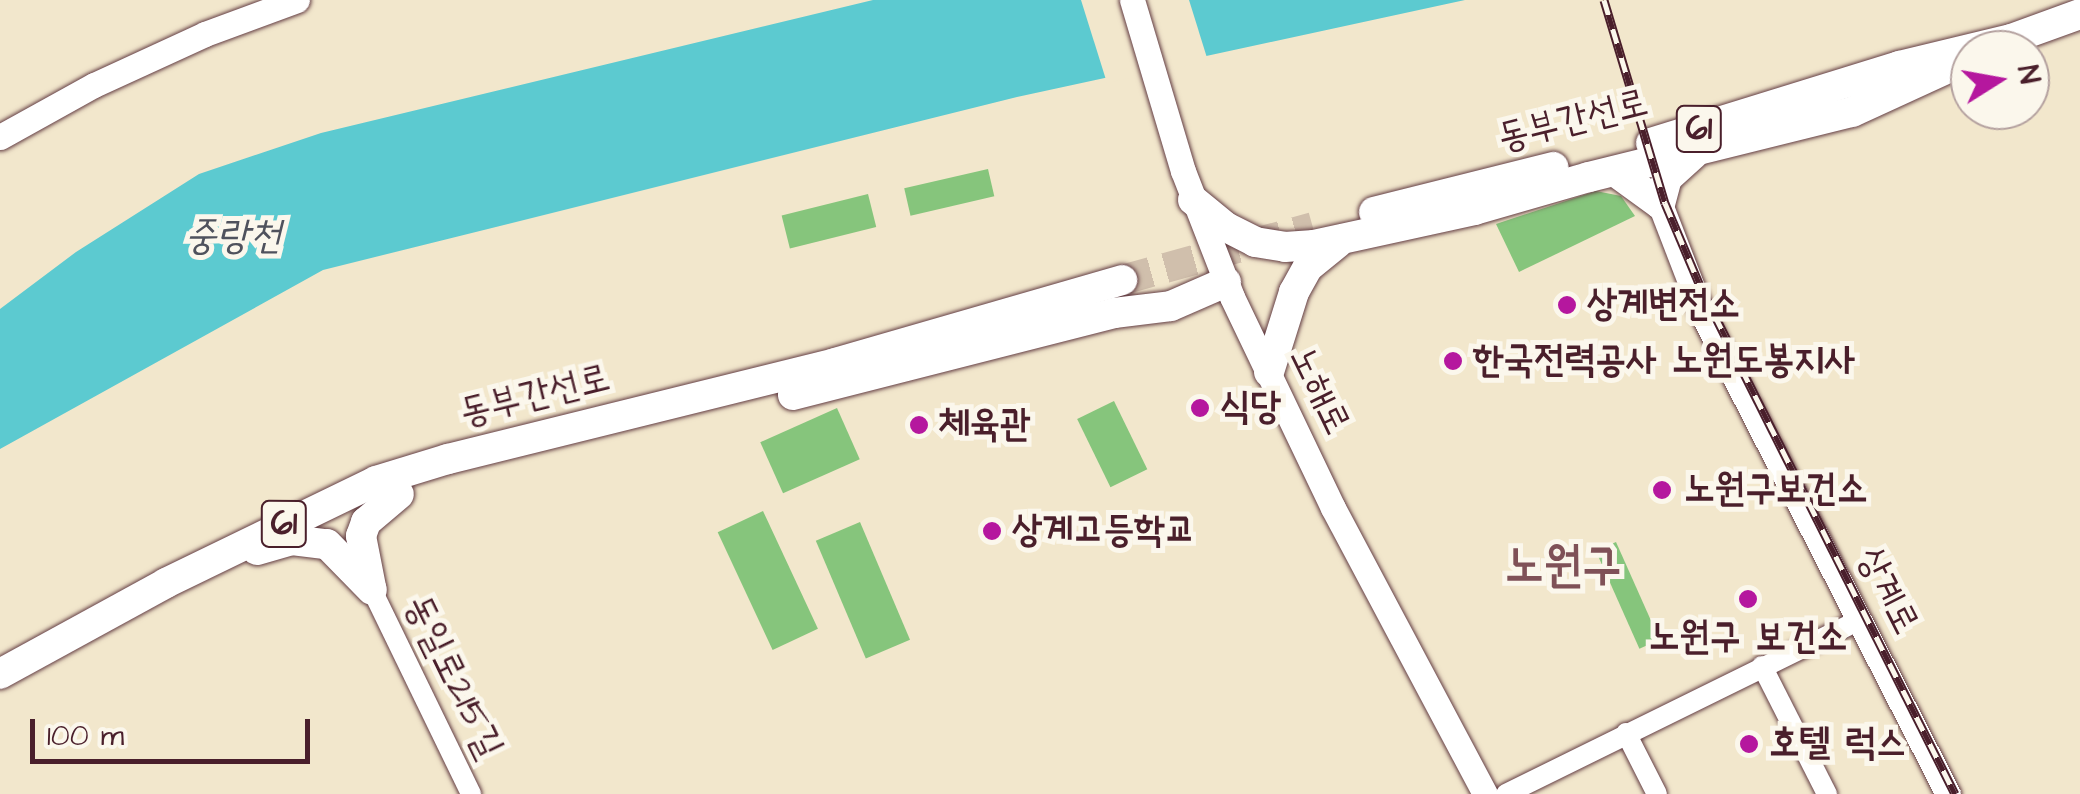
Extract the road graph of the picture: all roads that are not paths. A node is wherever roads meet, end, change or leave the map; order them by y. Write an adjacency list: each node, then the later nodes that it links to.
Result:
1 (298, 0): 7 (main road)
2 (1132, 0): 10 (main road, 노해로)
3 (2080, 14): 4 (highway, 동부간선로 / 61)
4 (2037, 30)
5 (1950, 55): 12 (highway, 동부간선로 / 61)
6 (1950, 67): 8 (highway)
7 (0, 137)
8 (1696, 152): 9 (highway); 11 (highway)
9 (1616, 172): 11 (highway); 13 (highway)
10 (1193, 200): 13 (highway); 15 (main road, 노해로)
11 (1660, 204): 21 (main road, 상계로)
12 (1313, 227)
13 (1343, 239): 16 (highway)
14 (1122, 280): 19 (highway, 동부간선로 / 61)
15 (1226, 282): 16 (main road, 노해로); 17 (highway)
16 (1270, 372): 26 (main road, 노해로)
17 (399, 494): 18 (highway); 20 (highway)
18 (292, 540): 19 (highway); 20 (highway)
19 (197, 568): 23 (highway, 동부간선로 / 61)
20 (372, 590): 25 (street, 동일로215길)
21 (1860, 620): 22 (street); 30 (main road, 상계로)
22 (1762, 666): 24 (street); 29 (street)
23 (0, 674)
24 (1626, 734): 27 (street); 28 (street)
25 (471, 794)
26 (1486, 794)
27 (1506, 794)
28 (1658, 794)
29 (1827, 794)
30 (1948, 794)

